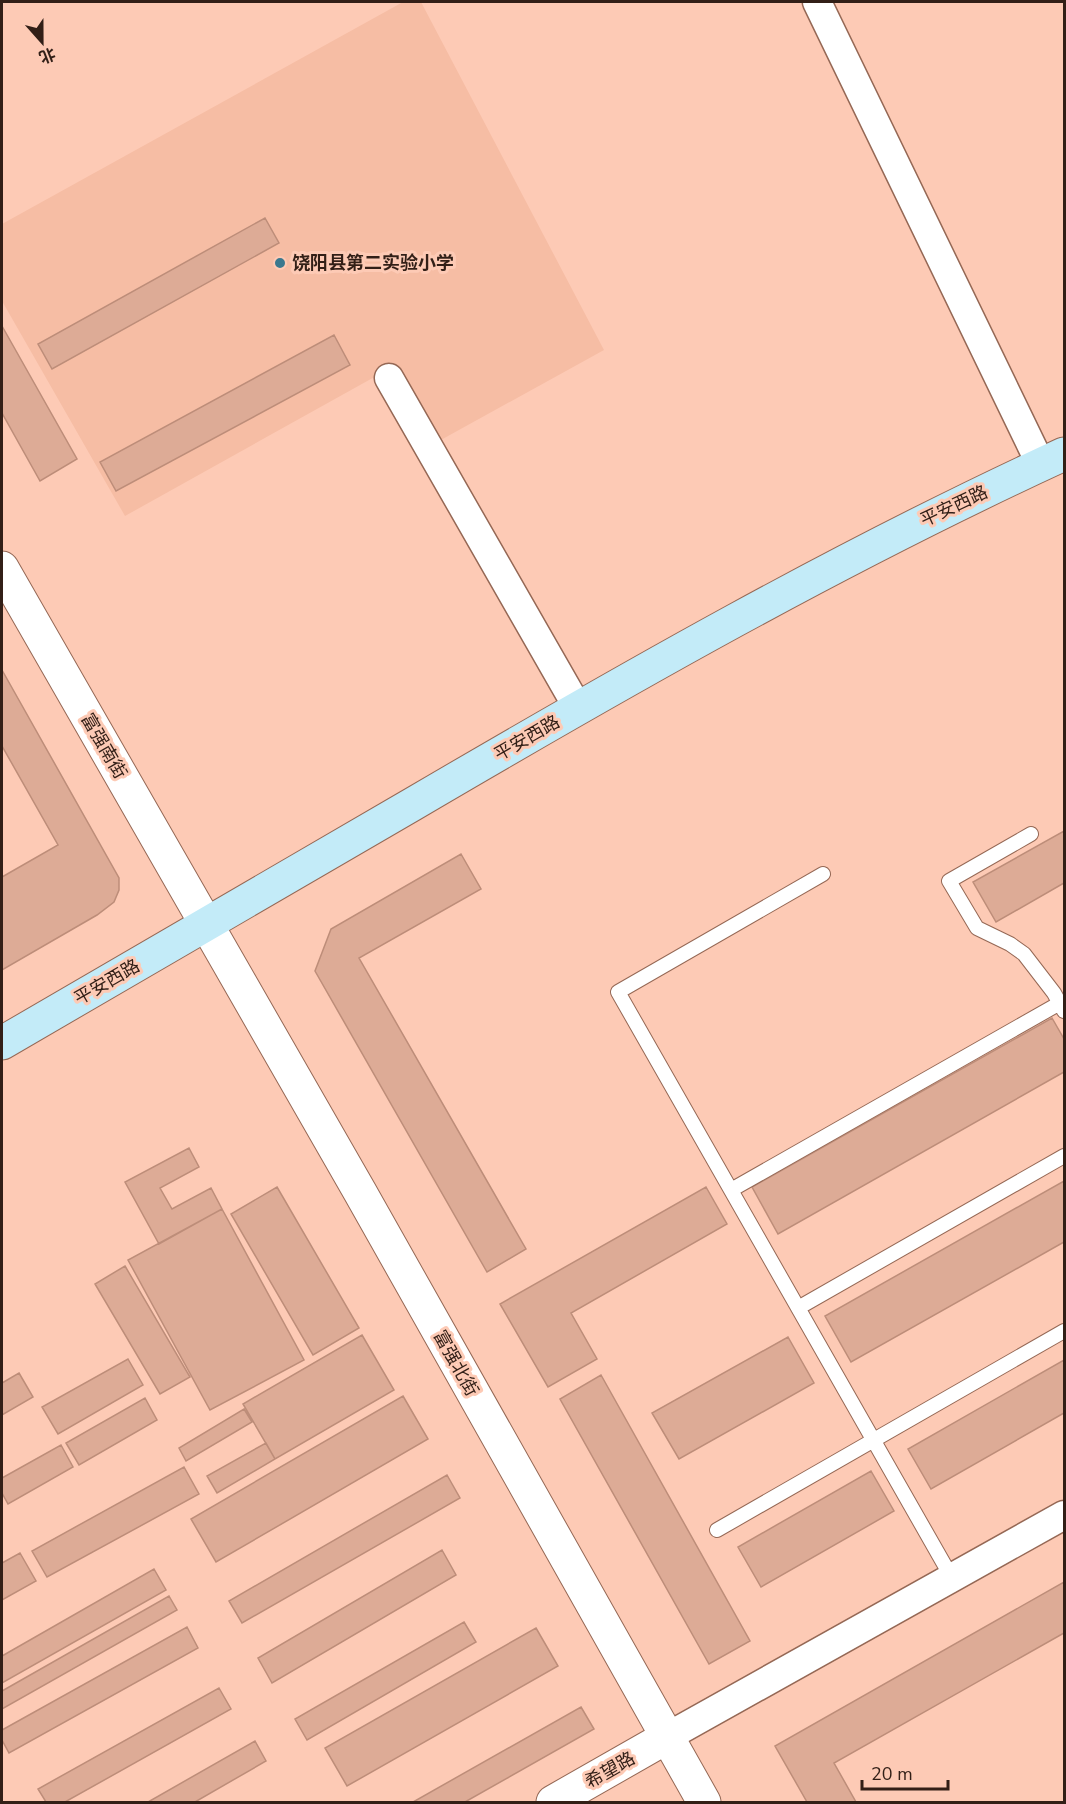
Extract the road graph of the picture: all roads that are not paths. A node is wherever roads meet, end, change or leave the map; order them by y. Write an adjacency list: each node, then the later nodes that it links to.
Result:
1 (817, 2): 3 (street)
2 (389, 378): 5 (street)
3 (1053, 460): 5 (main road, 平安西路)
4 (2, 568): 8 (street, 富强南街)
5 (578, 708): 8 (main road, 平安西路)
6 (1031, 834): 9 (lane)
7 (823, 874): 12 (lane)
8 (206, 924): 10 (main road, 平安西路); 19 (street, 富强北街)
9 (1061, 999): 12 (lane)
10 (2, 1044)
11 (1065, 1156): 13 (lane)
12 (731, 1190): 13 (lane)
13 (798, 1308): 15 (lane)
14 (1065, 1331): 15 (lane)
15 (874, 1440): 17 (lane); 18 (lane)
16 (1065, 1515): 18 (street)
17 (717, 1530)
18 (952, 1578): 19 (street)
19 (667, 1737): 20 (street, 希望路); 21 (street, 富强北街)
20 (553, 1803)
21 (704, 1803)

